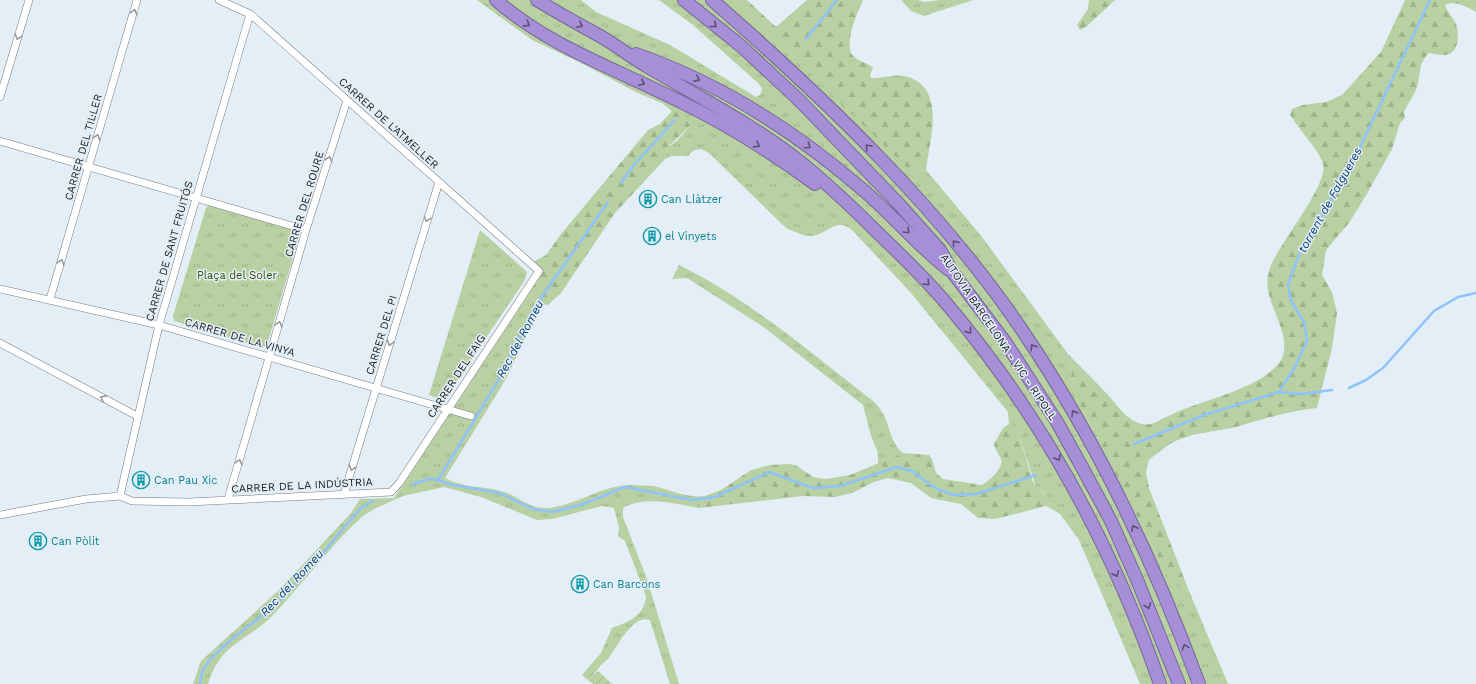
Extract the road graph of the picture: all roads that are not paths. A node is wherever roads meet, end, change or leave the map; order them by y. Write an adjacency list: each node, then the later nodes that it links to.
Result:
1 (29, 0): 10 (street, one-way to 10)
2 (138, 0): 13 (street, CARRER DEL TIL·LER, one-way to 2)
3 (219, 0): 8 (street, CARRER DE L'ATMELLER)
4 (496, 0): 16 (highway, one-way to 16)
5 (537, 0): 9 (highway, one-way to 9)
6 (684, 0): 19 (highway, AUTOVIA BARCELONA - VIC - RIPOLL, one-way to 19)
7 (712, 0): 36 (highway, AUTOVIA BARCELONA - VIC - RIPOLL, one-way to 7)
8 (250, 14): 11 (street, CARRER DE L'ATMELLER); 15 (street, CARRER DE SANT FRUITÓS)
9 (622, 49): 16 (highway); 19 (highway, one-way to 19)
10 (0, 97)
11 (347, 100): 14 (street, CARRER DE L'ATMELLER); 17 (street, CARRER DEL ROURE, one-way to 11)
12 (0, 141): 13 (street)
13 (88, 166): 15 (street); 21 (street, CARRER DEL TIL·LER, one-way to 13)
14 (439, 182): 18 (street, CARRER DE L'ATMELLER); 25 (street, CARRER DEL PI, one-way to 25)
15 (196, 198): 17 (street); 22 (street, CARRER DE SANT FRUITÓS)
16 (870, 225): 34 (highway, one-way to 34)
17 (306, 230): 24 (street, CARRER DEL ROURE, one-way to 17)
18 (539, 271): 26 (street, CARRER DEL FAIG)
19 (953, 273): 35 (highway, AUTOVIA BARCELONA - VIC - RIPOLL, one-way to 35)
20 (0, 289): 21 (street, CARRER DE LA VINYA)
21 (50, 299): 22 (street, CARRER DE LA VINYA)
22 (159, 325): 24 (street, CARRER DE LA VINYA); 27 (street, CARRER DE SANT FRUITÓS)
23 (0, 343): 27 (street, one-way to 23)
24 (270, 357): 25 (street, CARRER DE LA VINYA); 32 (street, CARRER DEL ROURE, one-way to 24)
25 (376, 388): 26 (street, CARRER DE LA VINYA); 30 (street, CARRER DEL PI, one-way to 30)
26 (448, 408): 28 (street, CARRER DE LA VINYA); 29 (street, CARRER DEL FAIG)
27 (137, 416): 31 (street, CARRER DE SANT FRUITÓS)
28 (471, 416)
29 (391, 492): 30 (street, CARRER DE LA INDÚSTRIA)
30 (344, 494): 32 (street, CARRER DE LA INDÚSTRIA)
31 (120, 496): 32 (street, CARRER DE LA INDÚSTRIA); 33 (street, CARRER DE LA INDÚSTRIA)
32 (228, 499)
33 (0, 515)
34 (1160, 684)
35 (1179, 684)
36 (1199, 684)

